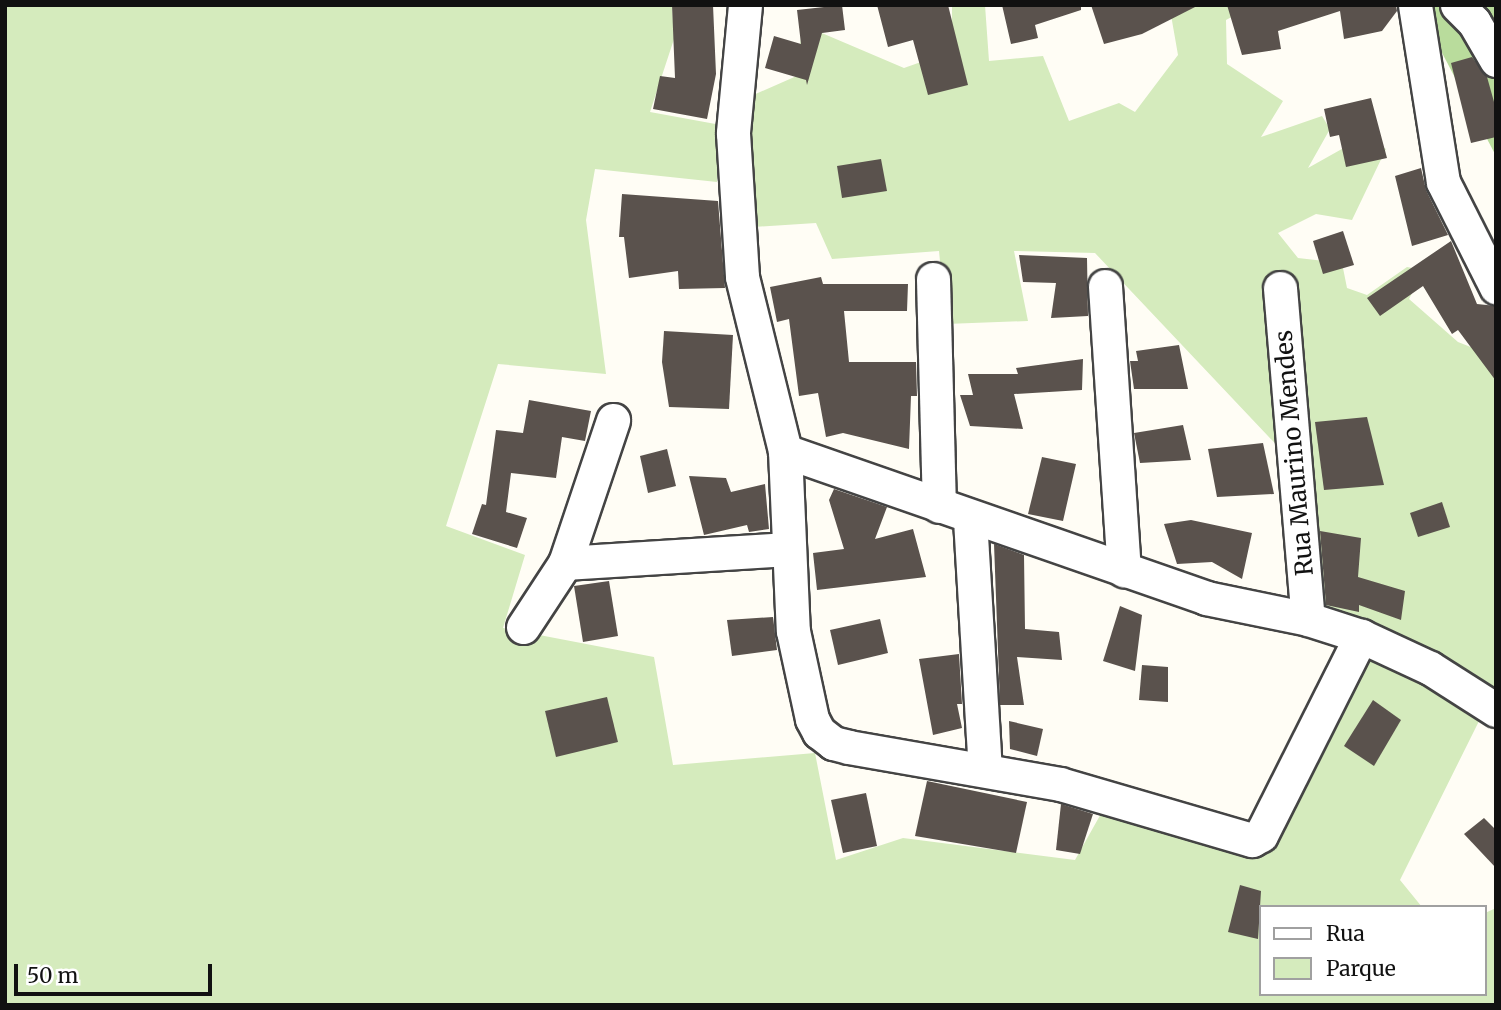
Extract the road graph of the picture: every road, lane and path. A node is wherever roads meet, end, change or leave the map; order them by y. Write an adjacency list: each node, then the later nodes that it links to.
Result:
1 (745, 5): 10 (street)
2 (1415, 5): 7 (street)
3 (1457, 5): 4 (street)
4 (1496, 60)
5 (933, 279): 11 (street)
6 (1105, 286): 15 (street)
7 (1496, 287)
8 (1280, 288): 16 (street, Rua Maurino Mendes)
9 (613, 420): 14 (street)
10 (785, 451): 11 (street); 13 (street)
11 (939, 506): 12 (street)
12 (970, 519): 15 (street); 20 (street)
13 (788, 549): 14 (street); 20 (street)
14 (565, 563): 17 (street)
15 (1124, 570): 16 (street)
16 (1308, 619): 18 (street)
17 (523, 627)
18 (1361, 636): 19 (street); 20 (street)
19 (1496, 710)
20 (985, 768)

